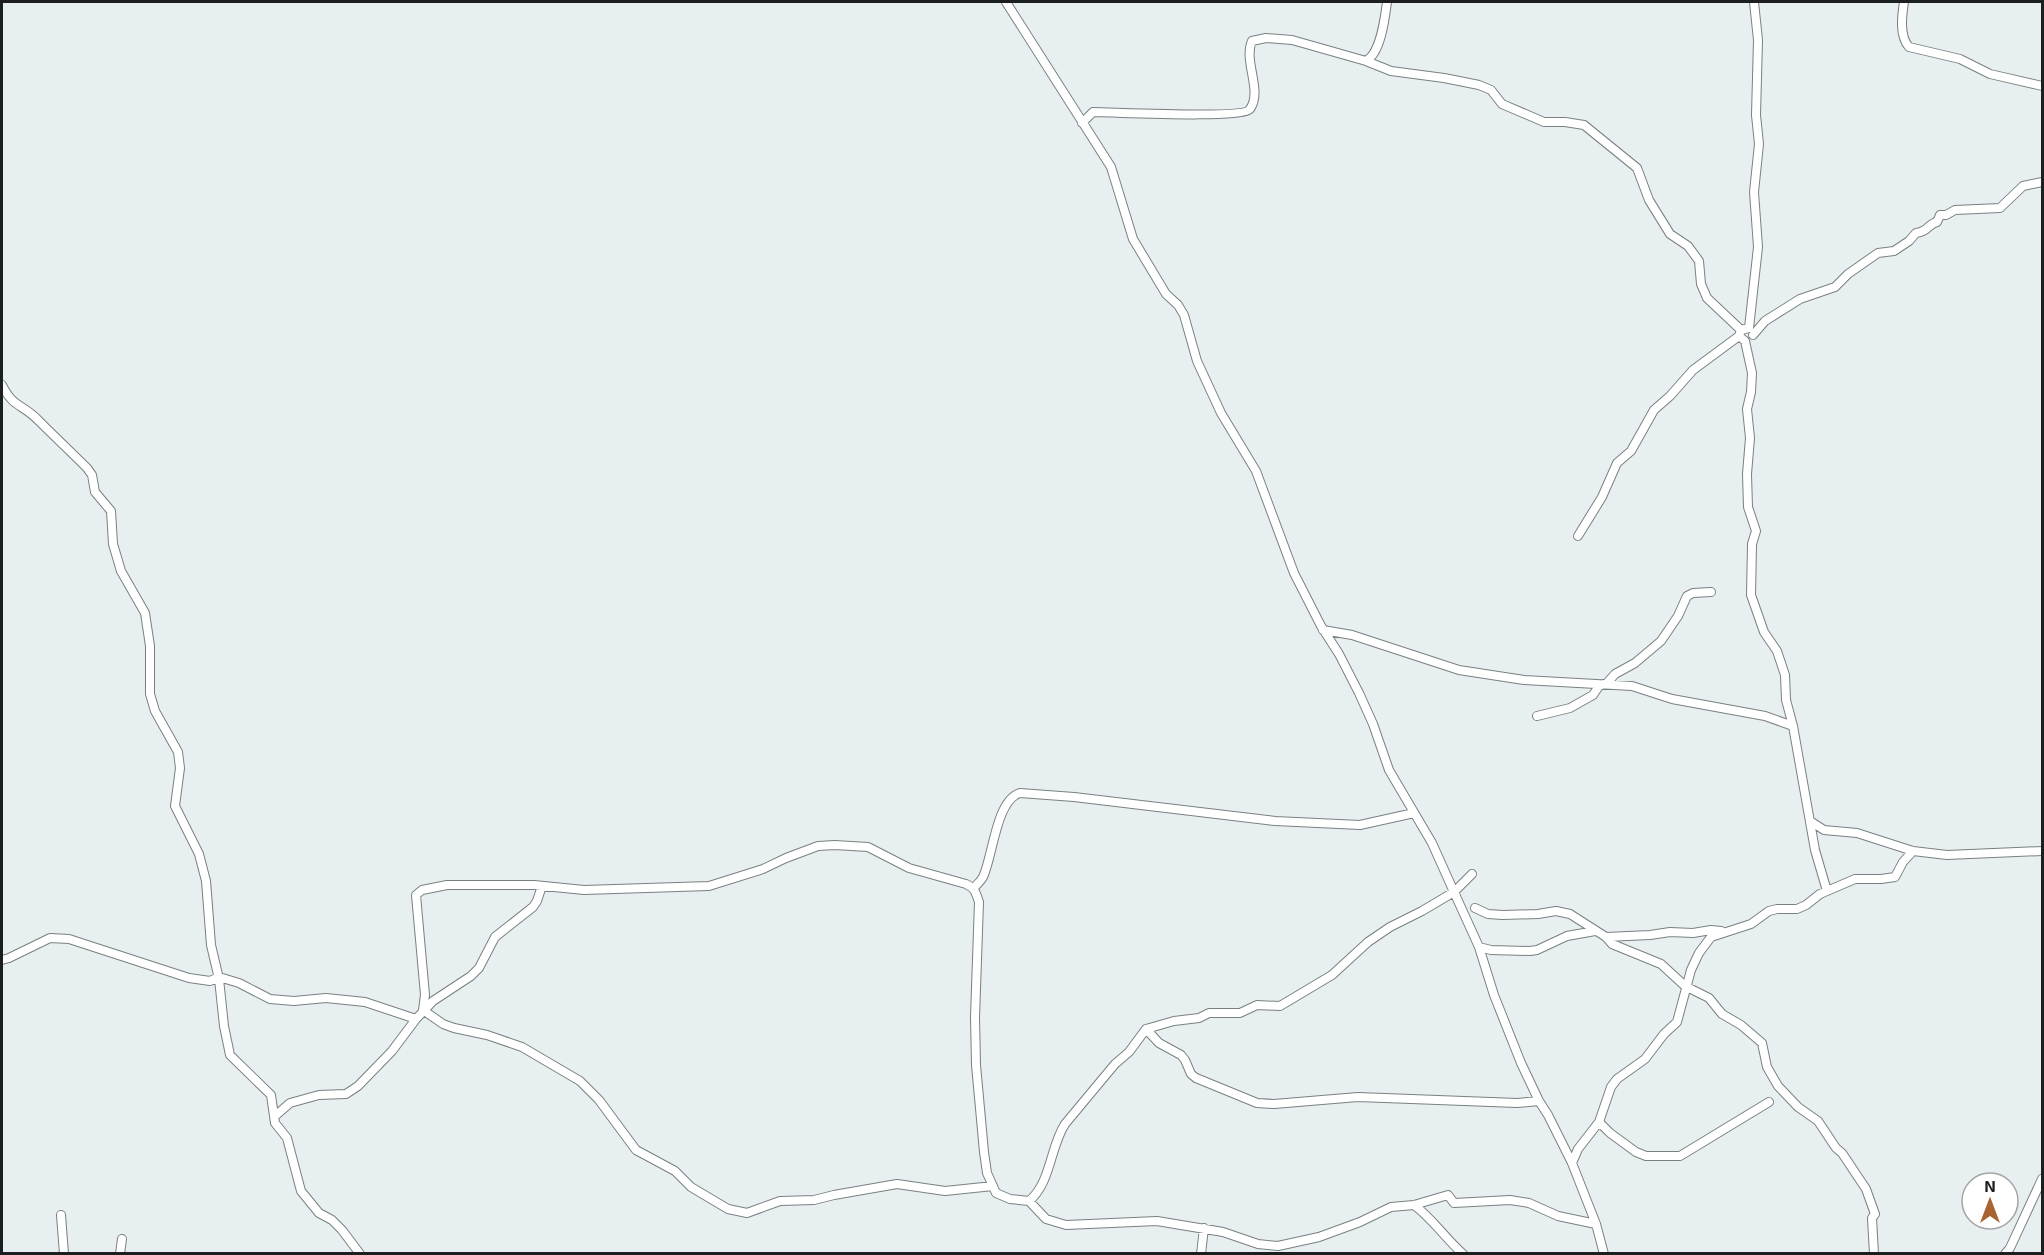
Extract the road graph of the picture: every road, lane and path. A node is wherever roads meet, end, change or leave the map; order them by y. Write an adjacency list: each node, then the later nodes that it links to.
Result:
1 (1006, 2): 7 (street)
2 (1387, 2): 5 (street)
3 (1754, 2): 9 (street)
4 (1904, 2): 6 (street)
5 (1366, 61): 7 (street); 9 (street)
6 (2043, 86)
7 (1082, 123): 13 (street)
8 (2043, 182): 9 (street)
9 (1746, 334): 11 (street); 16 (street)
10 (2, 385): 32 (street)
11 (1578, 536)
12 (1711, 592): 14 (street)
13 (1323, 630): 14 (street); 17 (street)
14 (1607, 683): 15 (street); 16 (street)
15 (1538, 716)
16 (1793, 726): 18 (street)
17 (1414, 813): 23 (street); 25 (street)
18 (1810, 821): 19 (street); 24 (street)
19 (1913, 850): 20 (street); 24 (street)
20 (2043, 851)
21 (1472, 874): 25 (street)
22 (542, 886): 23 (street); 34 (street); 34 (street)
23 (974, 888): 43 (street)
24 (1827, 891): 28 (street)
25 (1454, 892): 30 (street); 36 (street)
26 (1475, 908): 27 (street)
27 (1595, 931): 29 (street); 30 (street)
28 (1724, 932): 29 (street); 33 (street)
29 (1606, 937): 33 (street)
30 (1479, 947): 37 (street)
31 (2, 960): 32 (street)
32 (219, 977): 35 (street); 39 (street)
33 (1685, 986): 40 (street); 56 (street)
34 (423, 1010): 35 (street); 43 (street)
35 (416, 1019): 39 (street)
36 (1146, 1029): 37 (street); 44 (street)
37 (1539, 1101): 41 (street)
38 (1769, 1102): 40 (street)
39 (275, 1116): 52 (street)
40 (1599, 1122): 41 (street)
41 (1572, 1163): 47 (street)
42 (2043, 1179): 57 (street)
43 (993, 1186): 44 (street)
44 (1029, 1201): 48 (street)
45 (1414, 1205): 47 (street); 48 (street); 54 (street)
46 (61, 1215): 50 (street)
47 (1596, 1224): 55 (street)
48 (1204, 1228): 53 (street)
49 (122, 1239): 51 (street)
50 (64, 1254)
51 (120, 1254)
52 (360, 1254)
53 (1201, 1254)
54 (1462, 1254)
55 (1604, 1254)
56 (1874, 1254)
57 (2005, 1254)

